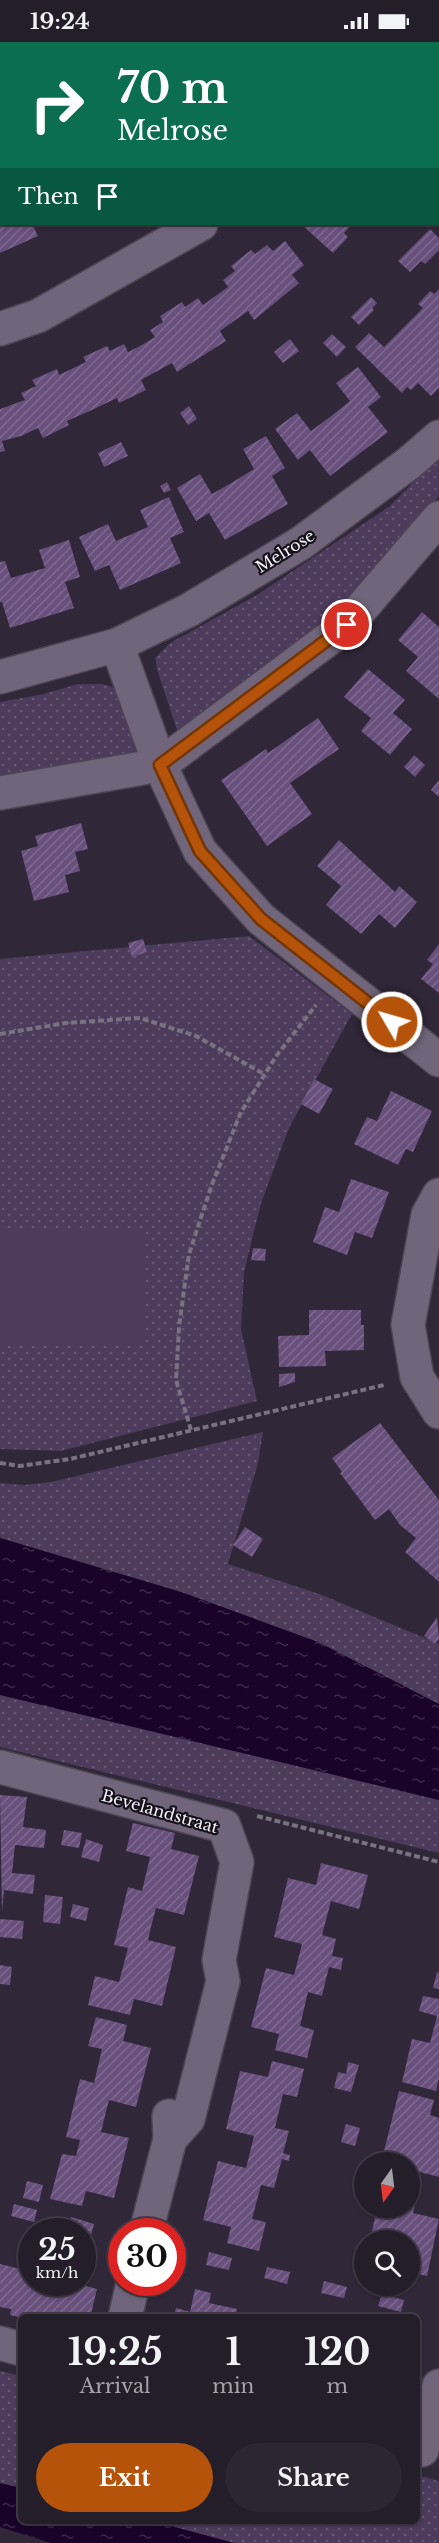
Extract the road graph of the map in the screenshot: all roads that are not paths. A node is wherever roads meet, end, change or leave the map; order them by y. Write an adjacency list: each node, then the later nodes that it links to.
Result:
1 (199, 225): 2 (street)
2 (0, 329)
3 (439, 437): 5 (street, Melrose)
4 (439, 518): 7 (street)
5 (117, 645): 6 (street, Melrose); 7 (street)
6 (0, 677)
7 (160, 765): 8 (street); 9 (street)
8 (0, 794)
9 (439, 1060)
10 (439, 1195): 11 (street)
11 (439, 1412)
12 (0, 1767): 13 (street, Bevelandstraat)
13 (150, 2218)
14 (131, 2296): 15 (street)
15 (126, 2314)
16 (0, 2343): 17 (street)
17 (18, 2348)
18 (439, 2386): 19 (street)
19 (426, 2452)

